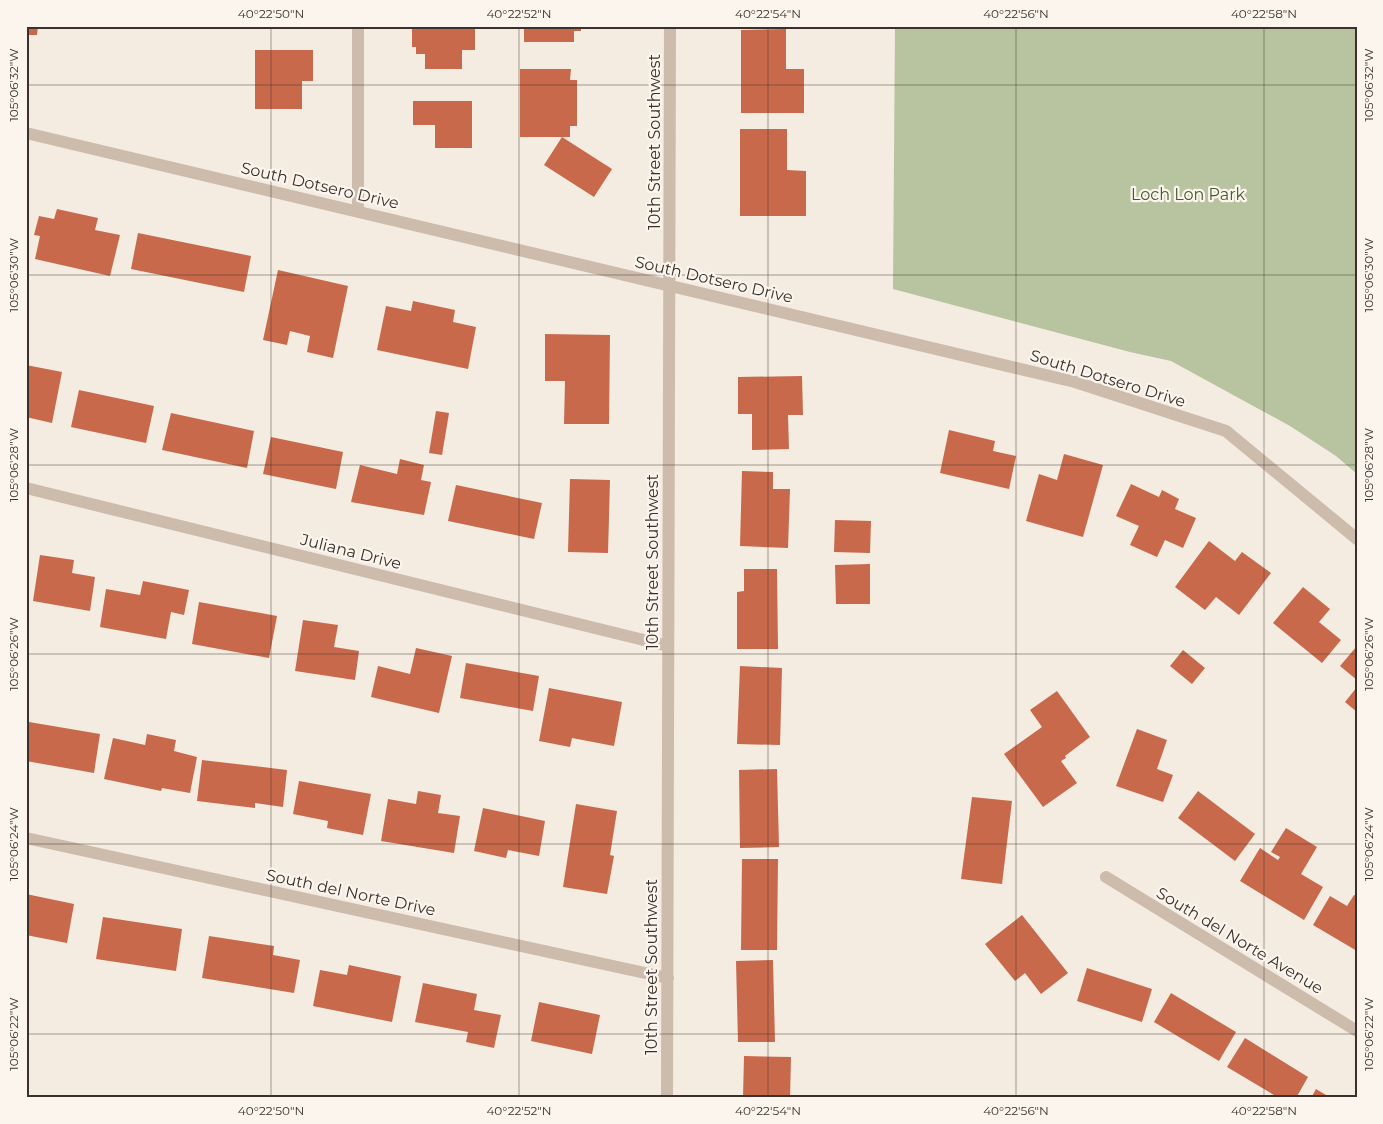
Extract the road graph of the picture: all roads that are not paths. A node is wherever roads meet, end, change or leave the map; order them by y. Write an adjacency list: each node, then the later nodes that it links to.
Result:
1 (358, 26): 4 (street)
2 (670, 26): 5 (street, 10th Street Southwest)
3 (26, 133): 4 (street, South Dotsero Drive)
4 (358, 211): 5 (street, South Dotsero Drive)
5 (670, 285): 7 (street, South Dotsero Drive); 8 (street, 10th Street Southwest)
6 (26, 488): 8 (street, Juliana Drive)
7 (1357, 539)
8 (668, 646): 11 (street, 10th Street Southwest)
9 (26, 838): 11 (street, South del Norte Drive)
10 (1106, 878): 12 (street, South del Norte Avenue)
11 (668, 978): 13 (street, 10th Street Southwest)
12 (1357, 1031)
13 (667, 1098)

